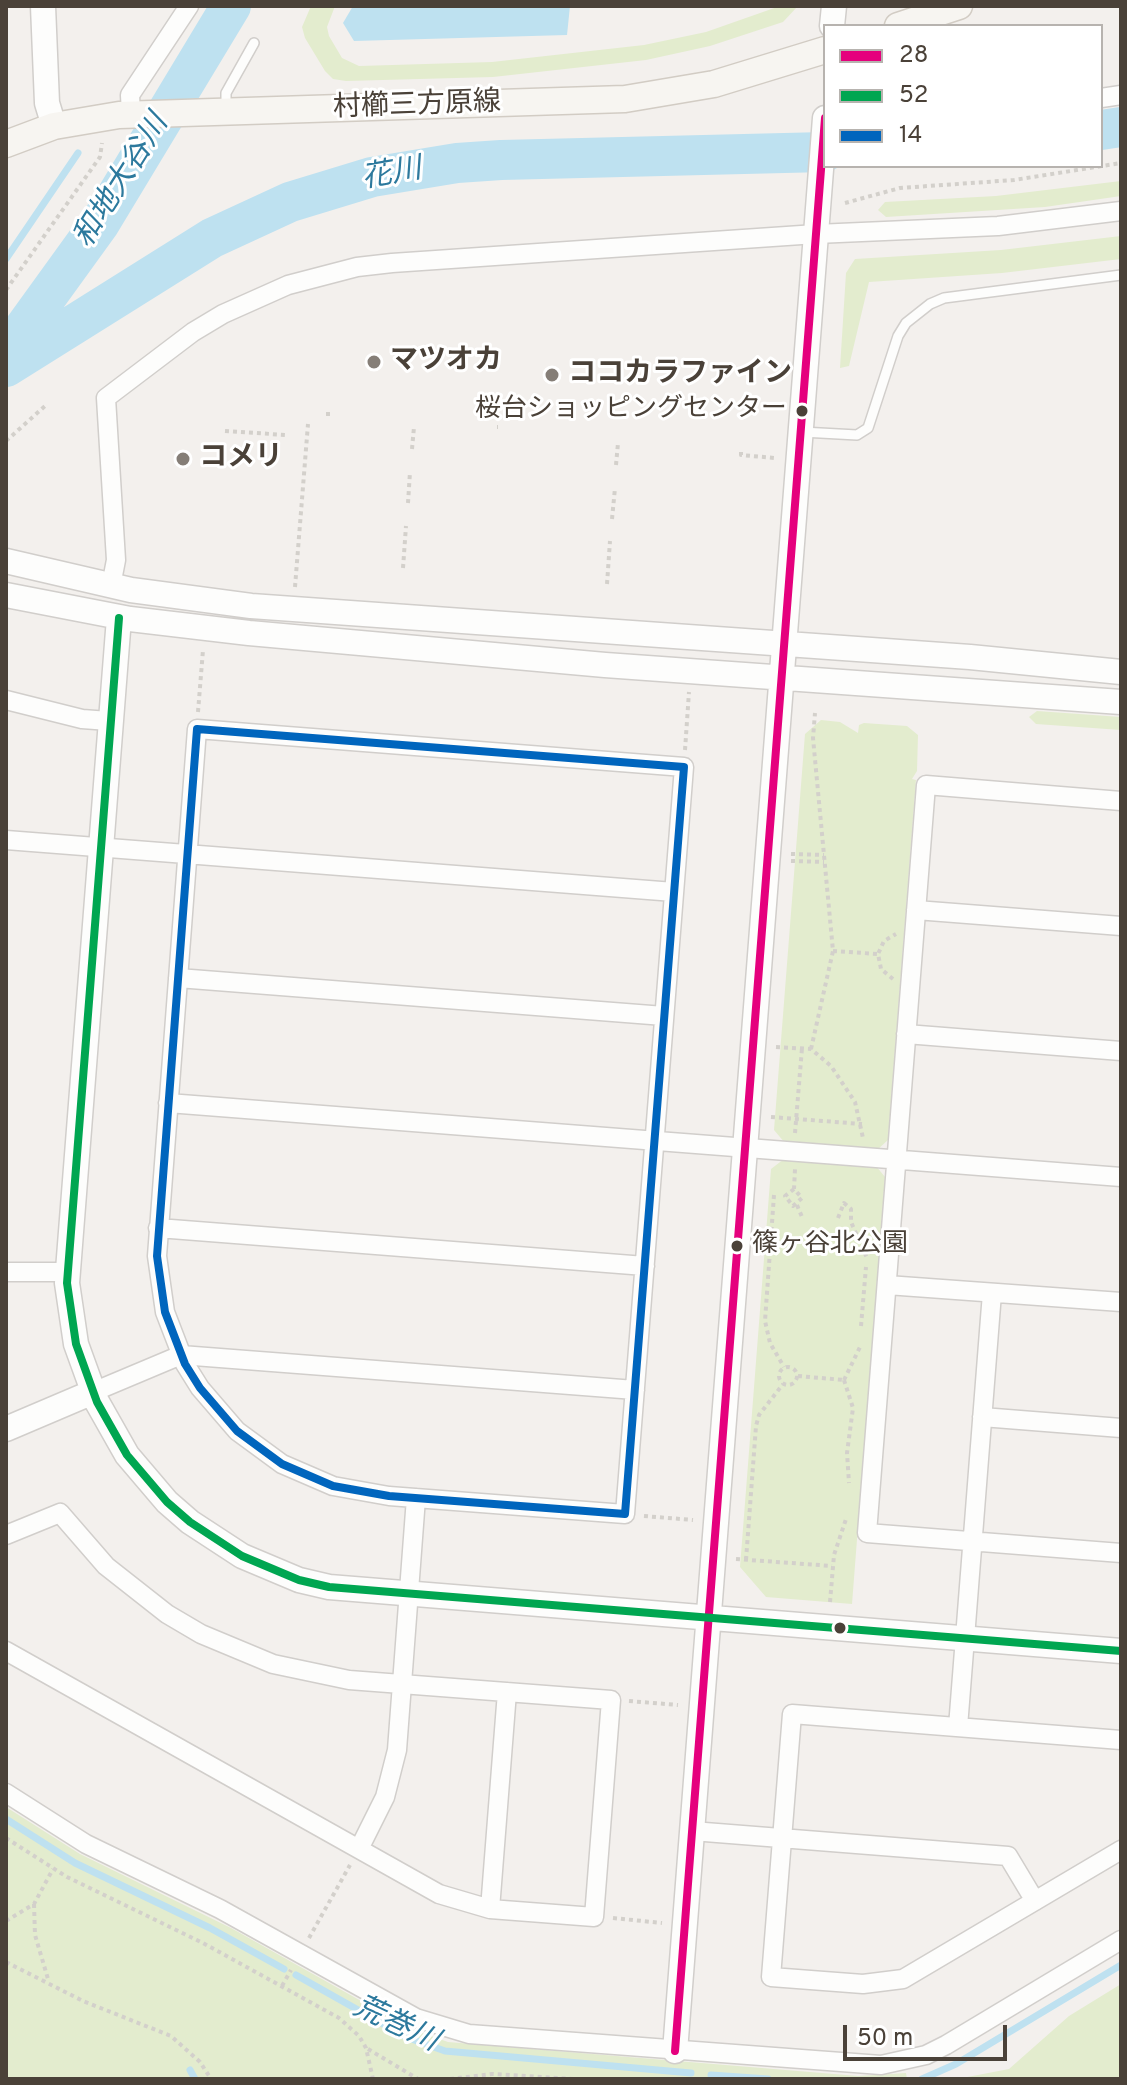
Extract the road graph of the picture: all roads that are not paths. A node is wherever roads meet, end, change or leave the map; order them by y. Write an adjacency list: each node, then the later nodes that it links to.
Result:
1 (43, 6): 9 (street)
2 (189, 6): 8 (street)
3 (959, 6): 4 (main road)
4 (904, 24)
5 (254, 43): 7 (lane)
6 (823, 51): 7 (main road, 村櫛三方原線)
7 (227, 112): 8 (main road, 村櫛三方原線)
8 (132, 115): 9 (main road, 村櫛三方原線)
9 (54, 126): 10 (main road, 村櫛三方原線)
10 (6, 144)
11 (823, 144): 13 (street)
12 (1121, 211): 13 (street)
13 (816, 234): 15 (street); 17 (street)
14 (1121, 275): 15 (lane)
15 (801, 432): 20 (street)
16 (6, 561): 17 (street)
17 (111, 586): 20 (street)
18 (6, 595): 19 (street)
19 (119, 618): 22 (street); 25 (street)
20 (784, 644): 21 (street); 22 (street)
21 (1121, 672)
22 (782, 678): 24 (street); 39 (street)
23 (6, 700): 25 (street)
24 (1121, 702)
25 (109, 721): 28 (street)
26 (1121, 801): 31 (street)
27 (6, 840): 28 (street)
28 (99, 847): 29 (street); 45 (street)
29 (187, 854): 30 (street); 30 (street); 33 (street)
30 (674, 892): 34 (street)
31 (916, 910): 32 (street); 35 (street)
32 (1121, 926)
33 (178, 978): 34 (street); 37 (street)
34 (664, 1016): 38 (street)
35 (906, 1034): 36 (street); 40 (street)
36 (1121, 1051)
37 (168, 1103): 38 (street); 42 (street)
38 (655, 1141): 39 (street); 43 (street)
39 (745, 1148): 40 (street); 60 (street)
40 (897, 1159): 41 (street); 46 (street)
41 (1121, 1177)
42 (158, 1228): 43 (street); 49 (street)
43 (645, 1266): 50 (street)
44 (6, 1272): 45 (street)
45 (67, 1272): 51 (street)
46 (887, 1285): 47 (street); 57 (street)
47 (992, 1293): 48 (street); 52 (street)
48 (1121, 1302)
49 (181, 1355): 50 (street); 51 (street); 55 (street)
50 (635, 1390): 55 (street)
51 (93, 1392): 54 (street); 59 (street)
52 (982, 1417): 53 (street); 57 (street)
53 (1121, 1428)
54 (6, 1429)
55 (416, 1498): 59 (street)
56 (6, 1535): 64 (street)
57 (973, 1541): 58 (street); 61 (street)
58 (1121, 1553)
59 (408, 1596): 60 (street); 64 (street)
60 (708, 1619): 61 (street); 69 (street)
61 (965, 1639): 63 (street); 66 (street)
62 (6, 1651): 71 (street)
63 (1121, 1651)
64 (402, 1684): 65 (street); 71 (street)
65 (507, 1692): 74 (street); 74 (street)
66 (958, 1727): 67 (street); 70 (street)
67 (1121, 1740)
68 (6, 1793): 76 (street)
69 (692, 1831): 70 (street); 76 (street)
70 (782, 1838): 73 (street); 73 (street)
71 (359, 1849): 74 (street)
72 (1121, 1850): 73 (street)
73 (1035, 1901)
74 (490, 1909)
75 (1121, 1940): 76 (street)
76 (675, 2051)

